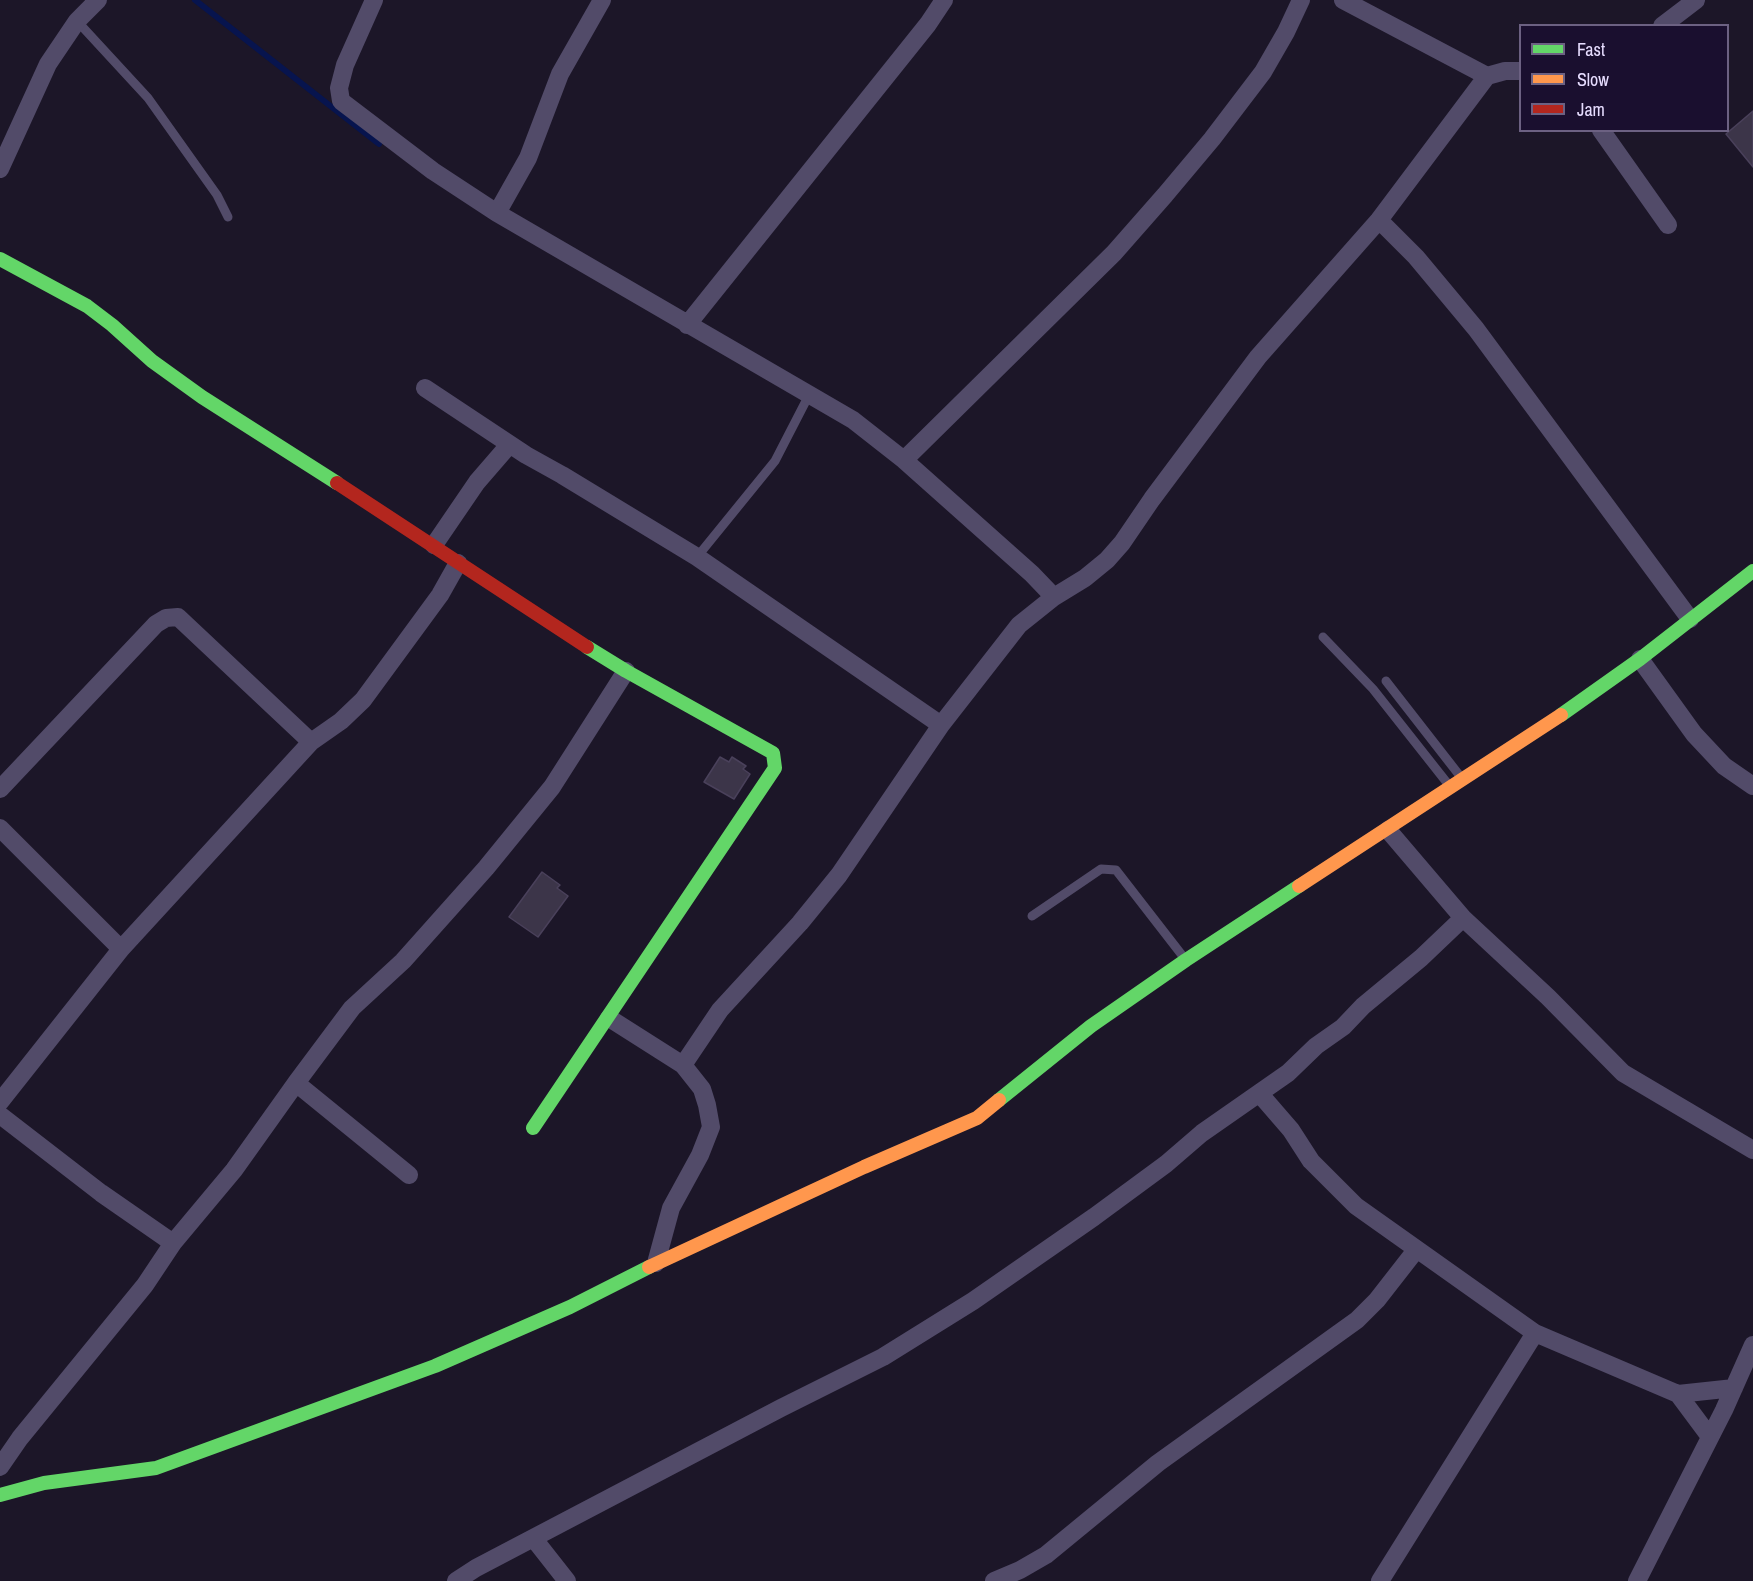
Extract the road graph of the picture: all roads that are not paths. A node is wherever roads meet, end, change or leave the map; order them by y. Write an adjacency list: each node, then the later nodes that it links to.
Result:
1 (98, 0): 8 (street)
2 (374, 0): 14 (street)
3 (602, 0): 14 (street)
4 (944, 0): 19 (street)
5 (1301, 0): 23 (street)
6 (1343, 0): 11 (street)
7 (1696, 0): 9 (street)
8 (77, 21): 13 (street); 15 (lane)
9 (1665, 24)
10 (1519, 71): 11 (street)
11 (1487, 75): 16 (street)
12 (1601, 132): 17 (street)
13 (0, 170)
14 (497, 213): 19 (street)
15 (228, 217)
16 (1379, 220): 28 (street); 29 (street)
17 (1668, 225)
18 (0, 259): 24 (street)
19 (687, 325): 21 (street)
20 (425, 388): 22 (street)
21 (809, 395): 23 (street); 25 (lane)
22 (508, 445): 24 (street); 25 (street)
23 (904, 460): 28 (street)
24 (434, 545): 26 (street)
25 (697, 557): 34 (street)
26 (458, 563): 32 (street); 35 (street)
27 (1753, 571): 29 (street)
28 (1054, 597): 34 (street)
29 (1690, 619): 31 (street)
30 (1323, 637): 36 (lane)
31 (1640, 659): 36 (street); 37 (street)
32 (626, 671): 45 (street); 47 (street)
33 (1386, 681): 36 (lane)
34 (940, 725): 46 (street)
35 (311, 742): 38 (street); 43 (street)
36 (1458, 784): 40 (street)
37 (1753, 786)
38 (0, 789)
39 (0, 828): 43 (street)
40 (1388, 830): 42 (street); 44 (street)
41 (1032, 916): 44 (lane)
42 (1463, 918): 48 (street); 52 (street)
43 (121, 949): 49 (street)
44 (1186, 960): 56 (street)
45 (609, 1018): 46 (street); 51 (street)
46 (683, 1065): 56 (street)
47 (296, 1083): 53 (street); 54 (street)
48 (1259, 1093): 55 (street); 64 (street)
49 (0, 1102)
50 (0, 1115): 54 (street)
51 (533, 1128)
52 (1753, 1150)
53 (409, 1175)
54 (173, 1244): 62 (street)
55 (1416, 1250): 57 (street); 67 (street)
56 (656, 1263): 63 (street)
57 (1535, 1332): 60 (street); 68 (street)
58 (1753, 1345): 59 (street)
59 (1734, 1388): 60 (street); 61 (street)
60 (1678, 1394): 61 (street)
61 (1710, 1437): 69 (street)
62 (0, 1467)
63 (0, 1495)
64 (534, 1539): 65 (street); 66 (street)
65 (456, 1581)
66 (567, 1581)
67 (994, 1581)
68 (1380, 1581)
69 (1636, 1581)

